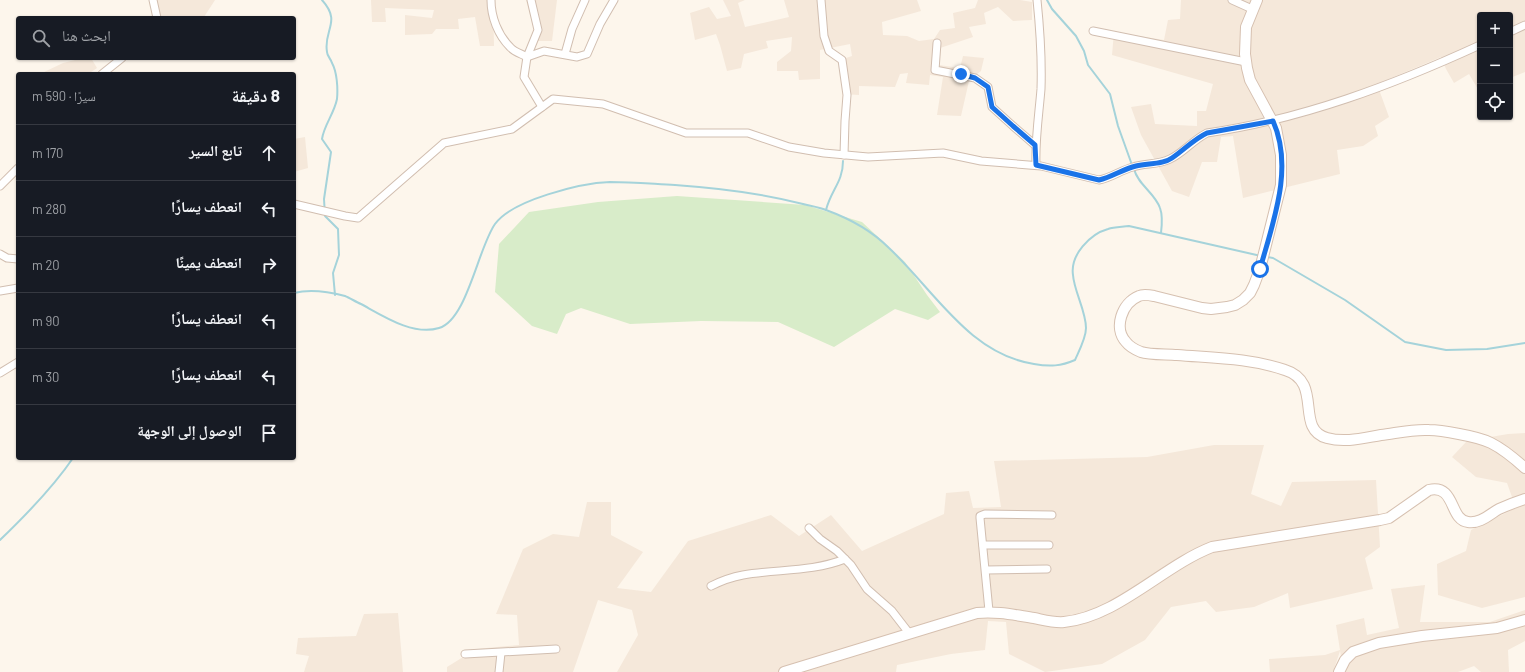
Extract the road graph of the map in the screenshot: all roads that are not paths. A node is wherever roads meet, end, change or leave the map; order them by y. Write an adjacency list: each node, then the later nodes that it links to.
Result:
1 (153, 0): 10 (street)
2 (491, 0): 17 (street)
3 (531, 0): 17 (street)
4 (585, 0): 16 (street)
5 (614, 0): 16 (street)
6 (821, 0): 24 (street)
7 (1037, 0): 23 (street)
8 (1232, 0): 9 (street)
9 (1255, 4): 19 (street)
10 (157, 16)
11 (1525, 25): 13 (street)
12 (1093, 31): 19 (street)
13 (1513, 31)
14 (937, 43): 23 (street)
15 (1477, 46): 22 (street)
16 (565, 54): 17 (street)
17 (527, 57): 21 (street)
18 (120, 60): 20 (street)
19 (1246, 62): 22 (street)
20 (104, 72)
21 (542, 107): 24 (street); 28 (street)
22 (1273, 121): 25 (street); 35 (street)
23 (1035, 145): 25 (street)
24 (844, 155): 25 (street)
25 (1036, 165)
26 (16, 170): 27 (street)
27 (0, 186)
28 (296, 204)
29 (0, 254): 30 (street)
30 (16, 259)
31 (16, 288): 32 (street)
32 (0, 291)
33 (16, 363): 34 (street)
34 (0, 373)
35 (1525, 468)
36 (1525, 499): 45 (street)
37 (1052, 515): 39 (street)
38 (809, 528): 41 (street)
39 (983, 545): 40 (street); 43 (street)
40 (1050, 545)
41 (845, 559): 44 (street); 47 (street)
42 (1047, 569): 43 (street)
43 (986, 570): 45 (street)
44 (711, 586)
45 (989, 611): 47 (street)
46 (1525, 620): 53 (street)
47 (909, 633): 52 (street)
48 (556, 649): 49 (street)
49 (501, 653): 50 (street); 51 (street)
50 (465, 654)
51 (499, 672)
52 (784, 672)
53 (1339, 672)

